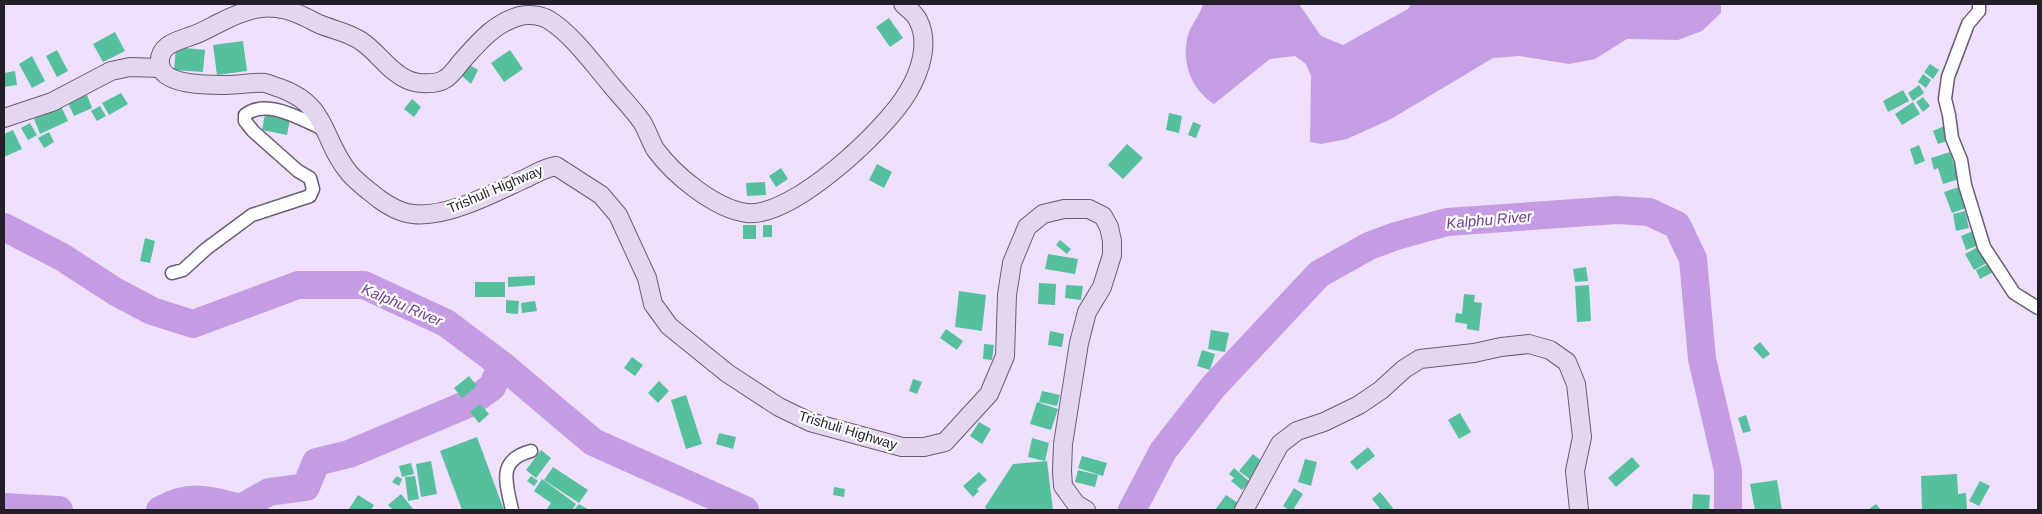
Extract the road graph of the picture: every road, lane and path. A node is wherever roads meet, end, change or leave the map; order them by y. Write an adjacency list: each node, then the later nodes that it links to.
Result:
1 (903, 4): 3 (street)
2 (1979, 4): 7 (street)
3 (160, 68): 4 (street); 5 (street, Trishuli Highway)
4 (4, 118)
5 (326, 130): 6 (street); 10 (street, Trishuli Highway)
6 (172, 273)
7 (2038, 308)
8 (531, 451): 9 (street)
9 (512, 510)
10 (1086, 510)
11 (1244, 510): 12 (street)
12 (1579, 510)

